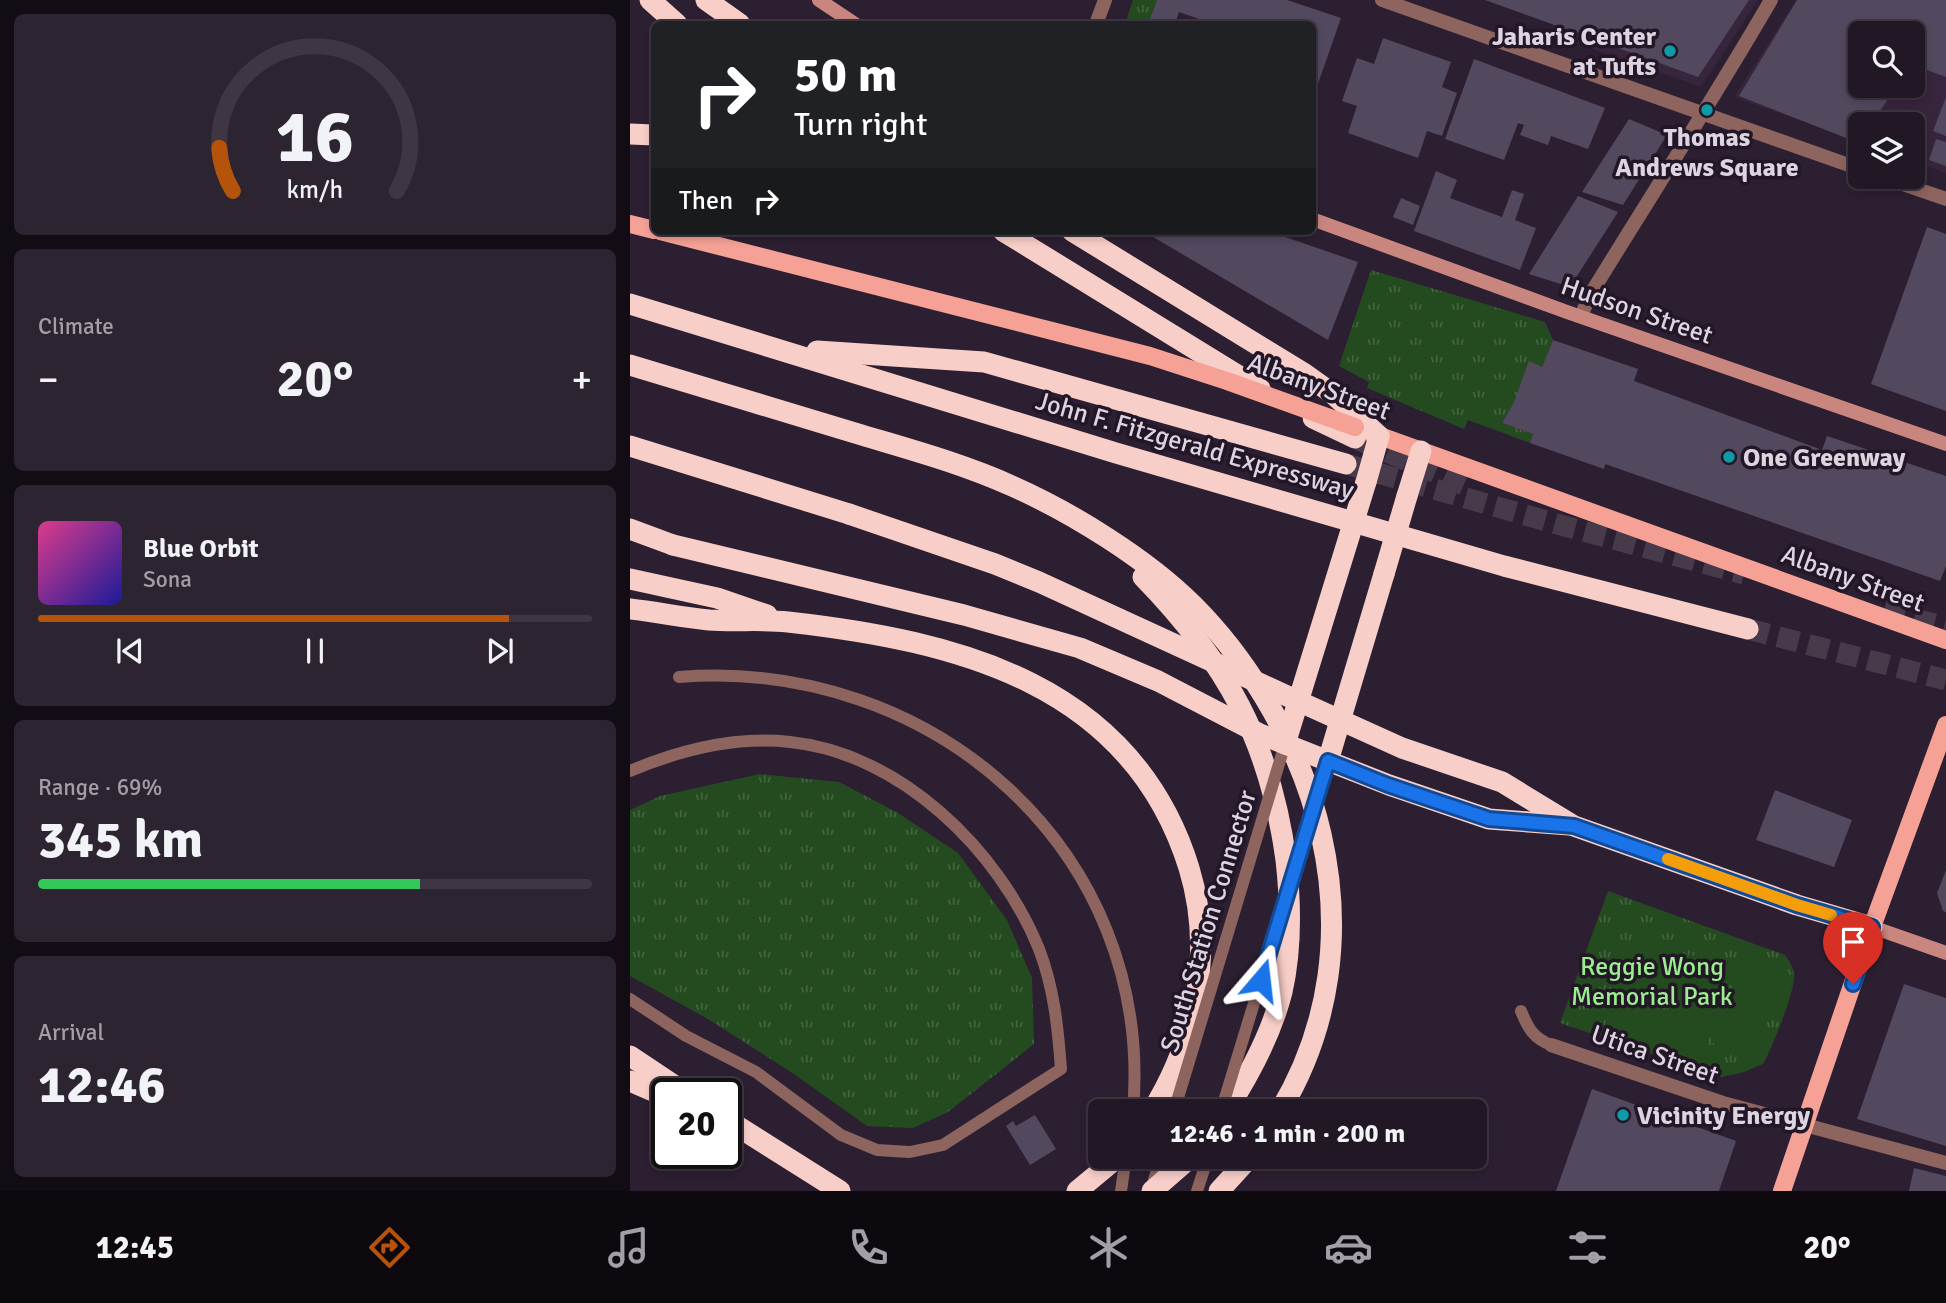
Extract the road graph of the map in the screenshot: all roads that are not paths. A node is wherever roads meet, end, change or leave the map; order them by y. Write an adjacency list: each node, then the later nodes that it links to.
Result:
1 (650, 0): 7 (highway)
2 (706, 0): 8 (highway)
3 (819, 0): 9 (main road)
4 (1105, 0): 10 (street)
5 (1382, 0): 11 (street)
6 (1770, 0): 11 (street)
7 (674, 21)
8 (736, 21)
9 (850, 21)
10 (1097, 21)
11 (1704, 113): 14 (street); 24 (street)
12 (630, 134): 13 (highway)
13 (651, 135)
14 (1848, 165)
15 (1917, 189): 16 (street)
16 (1946, 199)
17 (1316, 220): 24 (main road, Hudson Street)
18 (630, 223): 19 (main road, Albany Street)
19 (651, 228)
20 (677, 235): 27 (main road, Albany Street, bridge)
21 (1009, 235): 27 (highway)
22 (1079, 235): 27 (highway)
23 (630, 304): 25 (highway, John F. Fitzgerald Expressway)
24 (1581, 316): 29 (main road, Hudson Street)
25 (778, 349): 32 (highway); 40 (highway, John F. Fitzgerald Expressway)
26 (630, 365): 33 (highway)
27 (1356, 427): 28 (highway)
28 (1379, 436): 31 (main road, Albany Street); 43 (highway, bridge)
29 (1946, 444)
30 (630, 446): 43 (highway, bridge)
31 (1421, 451): 41 (main road, Albany Street); 44 (highway, bridge)
32 (1346, 464)
33 (1079, 522): 63 (highway); 64 (highway)
34 (630, 529): 36 (highway)
35 (630, 541): 36 (highway)
36 (673, 545): 46 (highway, bridge)
37 (638, 581): 39 (highway)
38 (632, 609): 39 (highway)
39 (786, 622): 60 (highway)
40 (1748, 629)
41 (1946, 640)
42 (680, 677): 59 (lane)
43 (1298, 701): 44 (highway); 46 (highway, bridge)
44 (1340, 720): 47 (highway); 49 (highway)
45 (1946, 725): 50 (main road)
46 (1285, 744): 47 (highway, bridge); 61 (lane, South Station Connector, bridge)
47 (1328, 761): 49 (highway); 62 (lane, bridge)
48 (630, 771): 52 (lane)
49 (1574, 826): 50 (highway)
50 (1872, 927): 51 (main road); 65 (main road)
51 (1946, 953)
52 (630, 999)
53 (1521, 1011): 54 (lane)
54 (1551, 1045): 65 (street, Utica Street)
55 (630, 1056): 56 (highway)
56 (663, 1078)
57 (630, 1081): 58 (highway)
58 (651, 1090)
59 (1134, 1099)
60 (1160, 1099)
61 (1178, 1099)
62 (1228, 1099)
63 (1232, 1099)
64 (1286, 1099)
65 (1805, 1125): 67 (street, Utica Street); 80 (main road)
66 (742, 1130): 74 (highway)
67 (1946, 1163)
68 (1104, 1169): 75 (highway)
69 (1124, 1169): 76 (lane)
70 (1157, 1169): 77 (lane)
71 (1177, 1169): 77 (highway)
72 (1204, 1169): 78 (lane)
73 (1239, 1169): 79 (highway)
74 (840, 1191)
75 (1077, 1191)
76 (1121, 1191)
77 (1151, 1191)
78 (1197, 1191)
79 (1219, 1191)
80 (1782, 1191)

